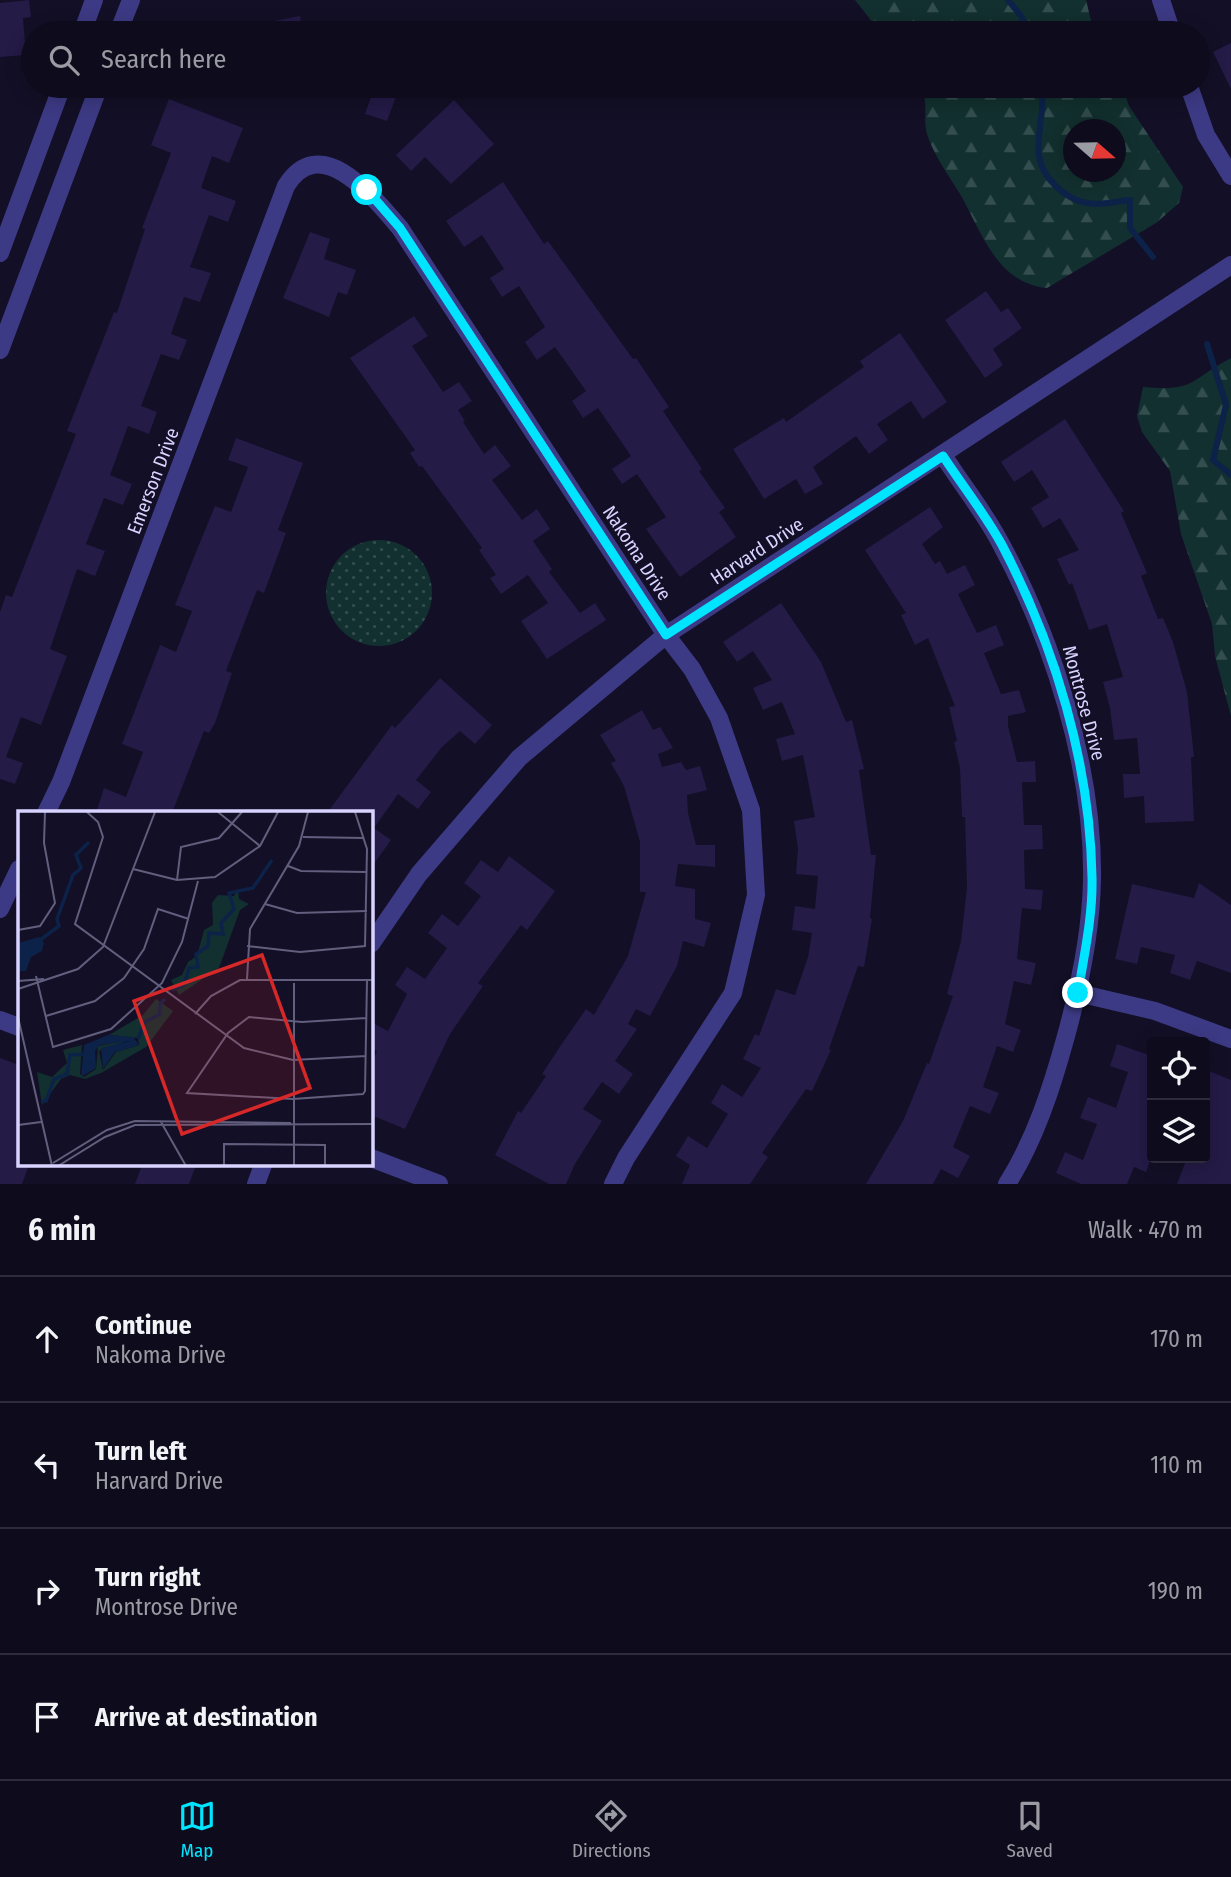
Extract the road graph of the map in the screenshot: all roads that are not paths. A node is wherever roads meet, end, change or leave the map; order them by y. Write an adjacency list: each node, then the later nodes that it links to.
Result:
1 (94, 0): 4 (street)
2 (131, 0): 5 (street)
3 (1161, 0): 6 (street)
4 (86, 21)
5 (123, 21)
6 (1168, 21)
7 (58, 98): 12 (street)
8 (94, 98): 14 (street)
9 (1193, 98): 11 (street)
10 (303, 167): 16 (street, Nakoma Drive); 17 (street, Emerson Drive)
11 (1231, 176)
12 (0, 253)
13 (1231, 265): 15 (street, Harvard Drive)
14 (0, 350)
15 (943, 456): 16 (street, Harvard Drive); 21 (street, Montrose Drive)
16 (666, 635): 20 (street, Harvard Drive); 29 (street, Nakoma Drive)
17 (47, 811)
18 (18, 871): 19 (street)
19 (0, 909)
20 (373, 941)
21 (1078, 993): 24 (street); 30 (street, Montrose Drive)
22 (0, 1020): 23 (street)
23 (18, 1027)
24 (1231, 1039)
25 (373, 1159): 28 (street)
26 (262, 1167): 27 (street)
27 (256, 1184)
28 (439, 1184)
29 (613, 1184)
30 (1007, 1184)

